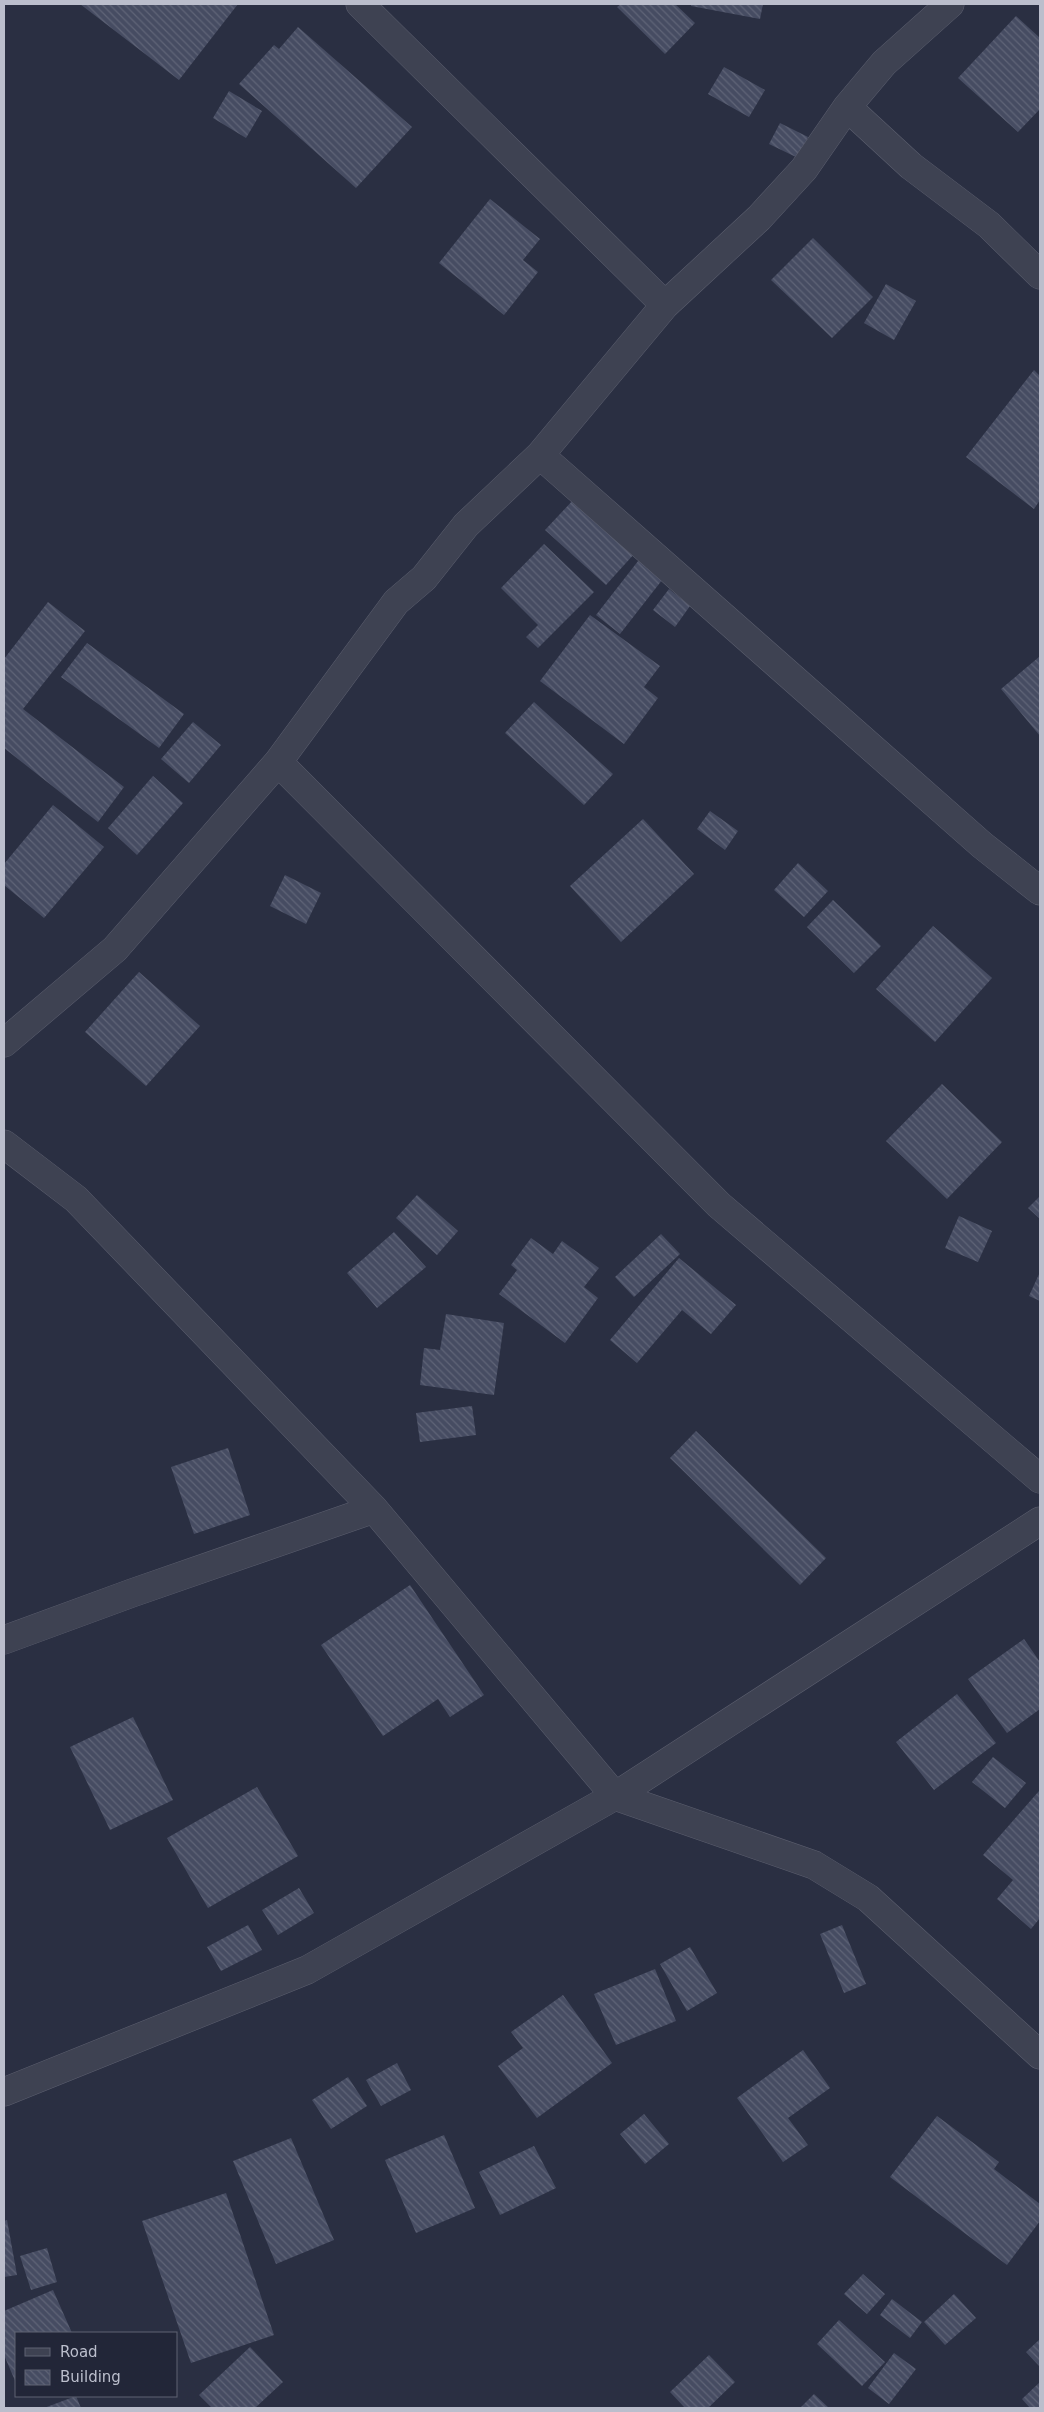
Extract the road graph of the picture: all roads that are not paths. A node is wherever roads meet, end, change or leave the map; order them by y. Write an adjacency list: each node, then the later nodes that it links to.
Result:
1 (360, 4): 5 (street)
2 (950, 4): 3 (street)
3 (847, 108): 4 (street); 5 (street)
4 (1040, 275)
5 (665, 305): 6 (street)
6 (540, 455): 7 (street); 8 (street)
7 (278, 762): 9 (street); 11 (street)
8 (1040, 891)
9 (4, 1043)
10 (4, 1144): 12 (street)
11 (1040, 1479)
12 (374, 1509): 14 (street); 15 (street)
13 (1040, 1521): 15 (street)
14 (4, 1640)
15 (615, 1796): 16 (street); 17 (street)
16 (1040, 2054)
17 (4, 2092)

